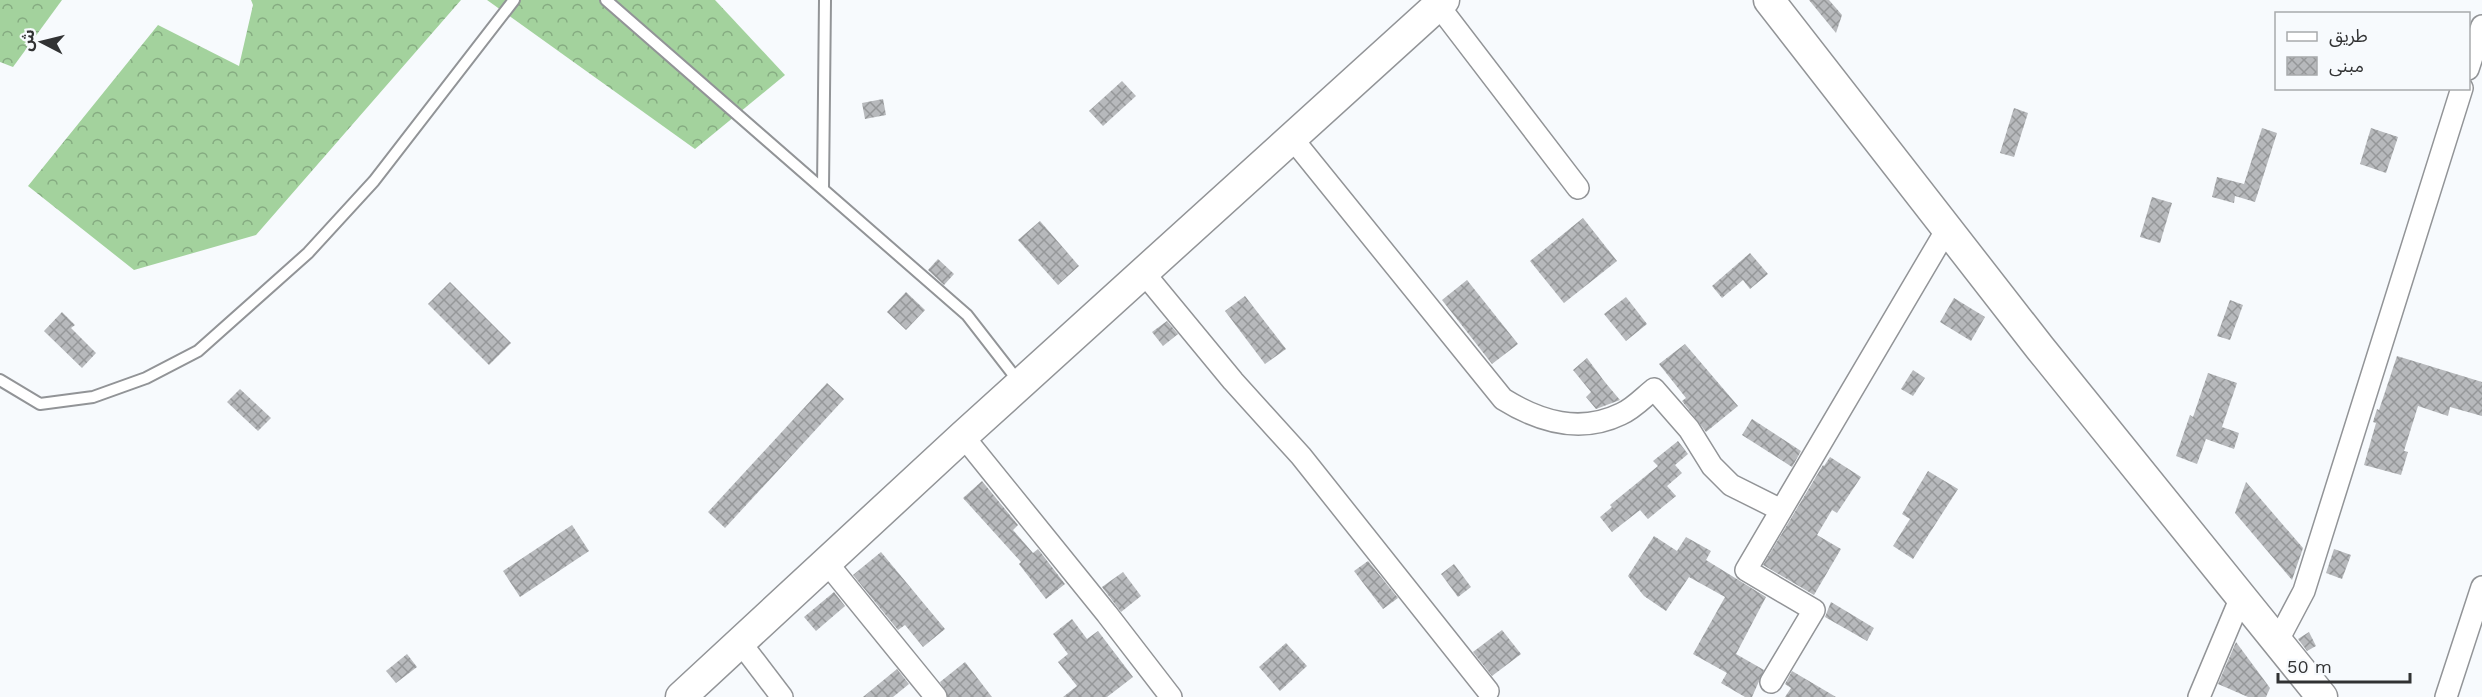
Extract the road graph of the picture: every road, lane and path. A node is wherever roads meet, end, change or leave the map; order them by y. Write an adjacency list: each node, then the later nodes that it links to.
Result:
1 (514, 0): 14 (lane)
2 (606, 0): 10 (lane)
3 (825, 0): 10 (lane)
4 (1769, 0): 12 (street)
5 (1441, 3): 9 (street); 11 (street)
6 (2482, 26): 7 (street)
7 (2470, 66)
8 (2461, 90): 22 (street)
9 (1291, 137): 13 (street); 17 (street)
10 (823, 188): 15 (lane)
11 (1578, 188)
12 (1947, 229): 17 (street); 20 (street)
13 (1143, 272): 15 (street); 24 (street)
14 (0, 380)
15 (1020, 384): 16 (street)
16 (963, 436): 18 (street); 28 (street)
17 (1781, 510): 23 (street)
18 (827, 563): 21 (street); 27 (street)
19 (2482, 587): 31 (street)
20 (2241, 597): 22 (street); 29 (street)
21 (740, 642): 25 (street); 26 (street)
22 (2277, 642): 30 (street)
23 (1771, 682)
24 (1488, 691)
25 (681, 697)
26 (782, 697)
27 (936, 697)
28 (1171, 697)
29 (2199, 697)
30 (2322, 697)
31 (2446, 697)

